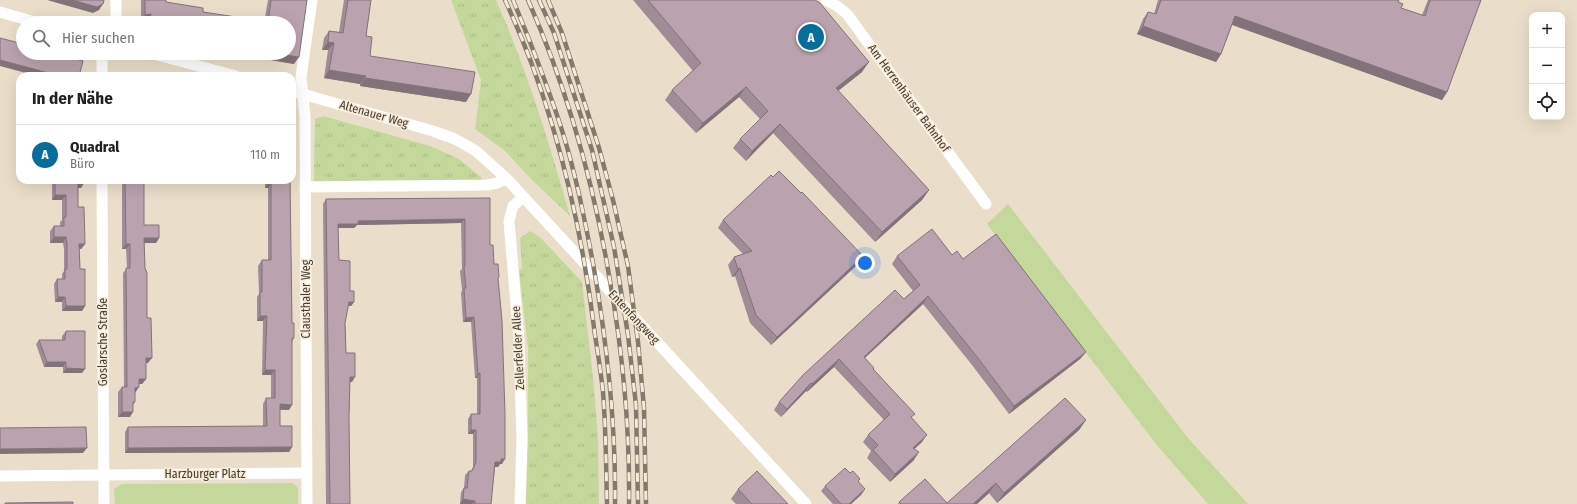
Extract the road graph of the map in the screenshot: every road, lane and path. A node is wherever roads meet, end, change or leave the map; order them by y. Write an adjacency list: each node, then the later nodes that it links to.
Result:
1 (116, 0): 5 (street)
2 (312, 0): 11 (street, Clausthaler Weg)
3 (826, 0): 17 (street, Am Herrenhäuser Bahnhof)
4 (0, 12): 6 (street)
5 (116, 16)
6 (16, 17)
7 (102, 60): 9 (street)
8 (176, 60): 10 (street)
9 (102, 72)
10 (221, 72)
11 (297, 92): 12 (street, Altenauer Weg); 15 (street, Clausthaler Weg)
12 (455, 139): 13 (street, Entenfangweg)
13 (507, 179): 15 (street); 16 (street, Entenfangweg)
14 (102, 184): 19 (street, Goslarsche Straße)
15 (305, 187): 18 (street, Clausthaler Weg)
16 (523, 197): 23 (street, Zellerfelder Allee); 24 (street, Entenfangweg)
17 (986, 204)
18 (306, 473): 19 (street, Harzburger Platz); 22 (street, Clausthaler Weg)
19 (104, 474): 20 (street, Harzburger Platz); 21 (street, Goslarsche Straße)
20 (0, 476)
21 (104, 504)
22 (307, 504)
23 (520, 504)
24 (806, 504)

